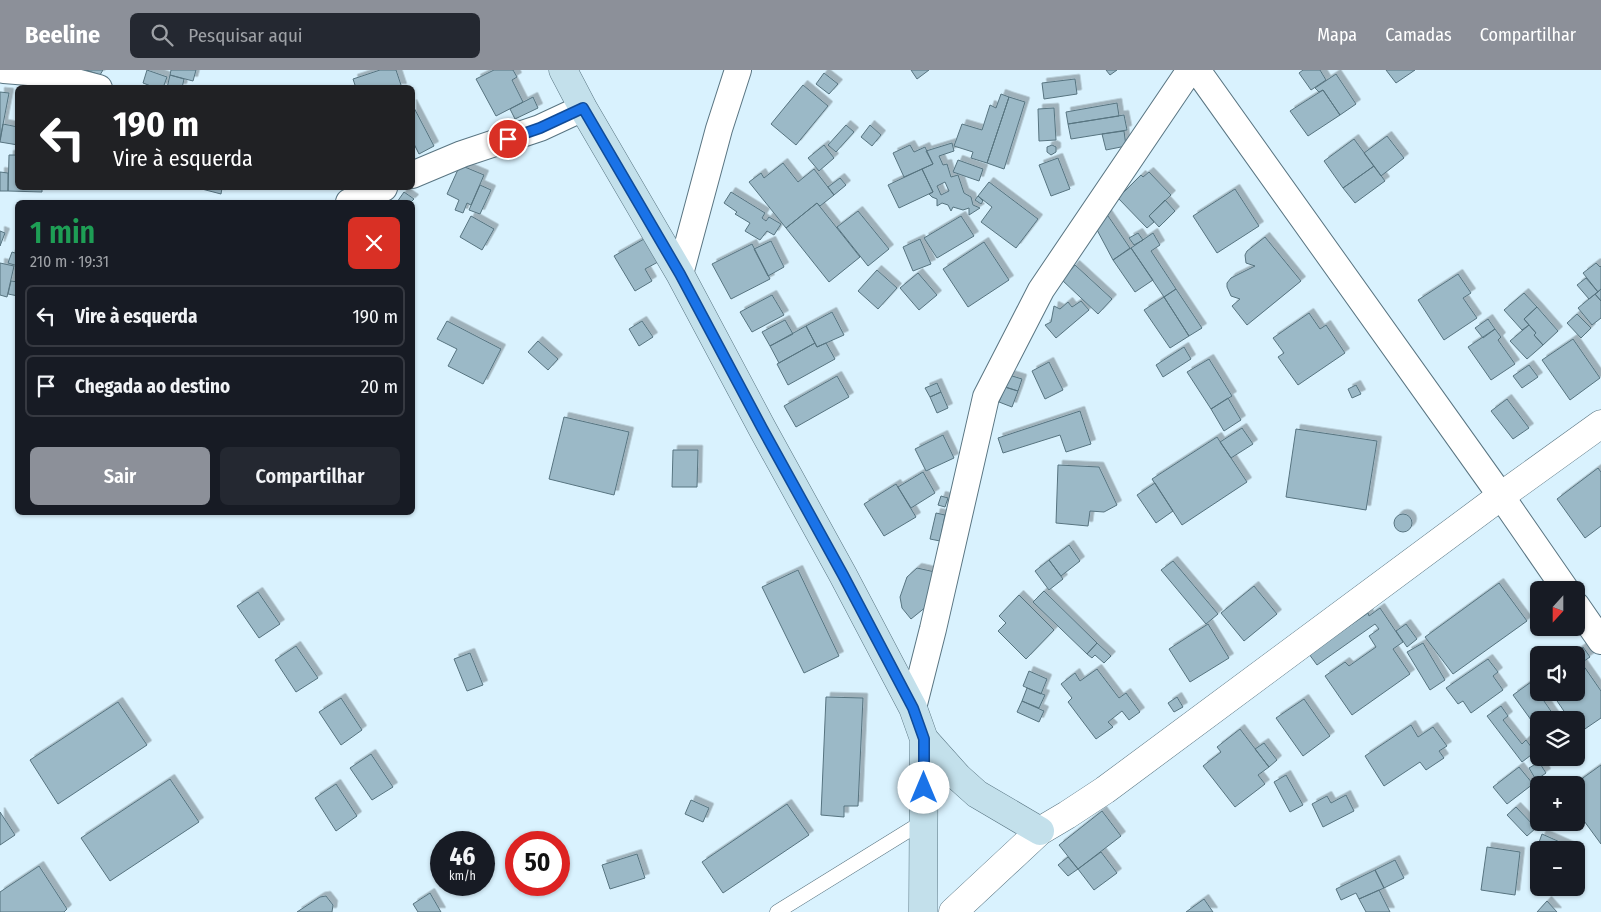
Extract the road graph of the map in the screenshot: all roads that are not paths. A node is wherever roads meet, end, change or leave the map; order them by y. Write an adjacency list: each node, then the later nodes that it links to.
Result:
1 (4, 70): 6 (street)
2 (563, 70): 7 (main road)
3 (738, 70): 11 (street)
4 (1190, 70): 17 (street)
5 (1197, 70): 13 (street)
6 (87, 85)
7 (583, 108): 8 (street); 11 (main road)
8 (415, 174)
9 (379, 190): 10 (street)
10 (355, 200)
11 (680, 274): 17 (main road)
12 (1601, 424): 13 (street)
13 (1501, 496): 14 (street); 20 (street)
14 (1560, 581)
15 (1585, 618): 16 (street)
16 (1601, 640)
17 (913, 708): 18 (main road)
18 (924, 739): 19 (main road); 20 (main road)
19 (924, 821): 21 (lane); 22 (main road)
20 (1040, 831): 23 (street)
21 (777, 912)
22 (923, 912)
23 (953, 912)

